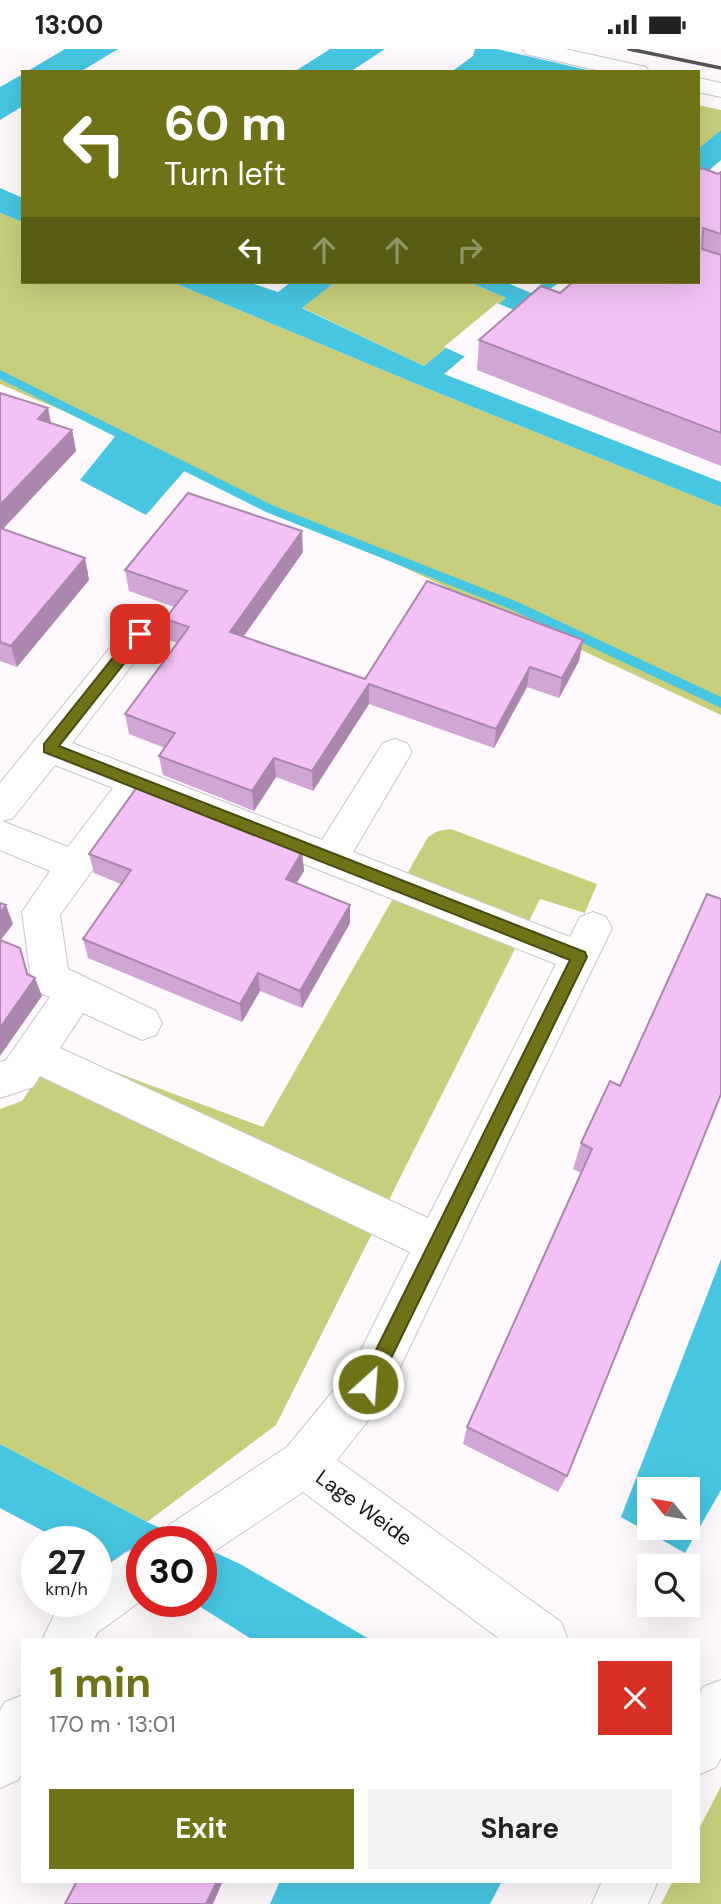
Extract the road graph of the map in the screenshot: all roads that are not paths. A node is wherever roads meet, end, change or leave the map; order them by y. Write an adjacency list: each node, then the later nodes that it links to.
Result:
1 (534, 49): 2 (street)
2 (629, 70)
3 (700, 85): 4 (street)
4 (721, 90)
5 (140, 634): 6 (street)
6 (49, 748): 8 (street); 9 (street)
7 (396, 752): 11 (street)
8 (136, 783): 11 (street); 12 (street)
9 (0, 808)
10 (0, 835): 12 (street)
11 (329, 859): 17 (street, Lage Weide)
12 (75, 866): 13 (street)
13 (76, 992): 14 (street); 15 (street)
14 (142, 1023)
15 (33, 1053): 16 (street); 17 (street)
16 (0, 1080)
17 (438, 1244): 18 (street, Lage Weide)
18 (304, 1464): 19 (street); 22 (street, Lage Weide)
19 (211, 1526)
20 (126, 1581): 21 (street)
21 (68, 1638)
22 (540, 1638)
23 (721, 1705): 25 (street)
24 (21, 1724): 26 (street)
25 (700, 1745)
26 (0, 1762)
27 (630, 1883): 28 (street)
28 (620, 1904)

